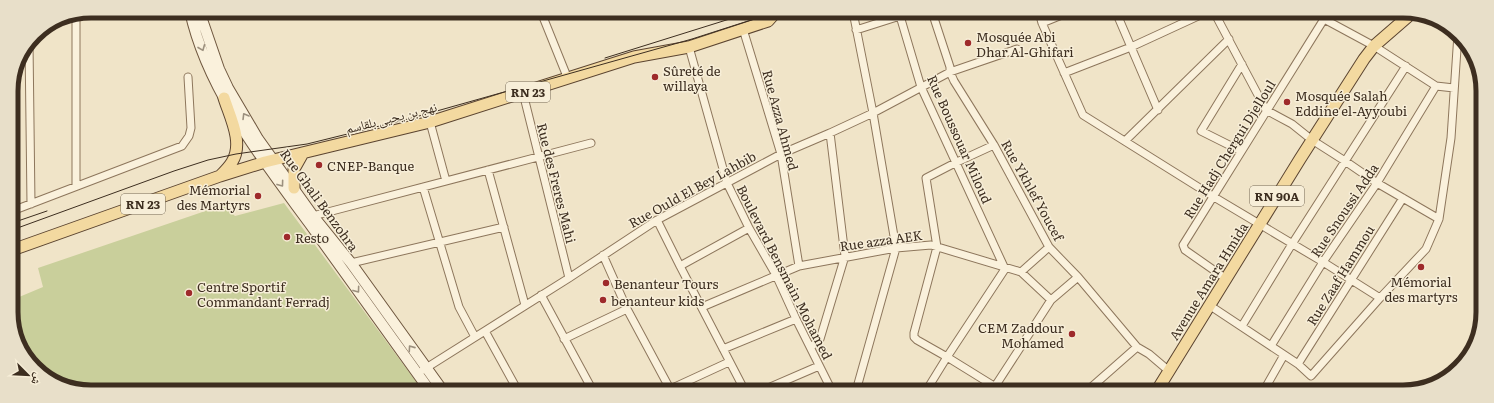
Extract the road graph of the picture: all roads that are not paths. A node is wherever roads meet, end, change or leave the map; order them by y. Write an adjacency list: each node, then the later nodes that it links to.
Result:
1 (192, 18): 38 (main road, Rue Ghali Benzohra, one-way to 38)
2 (201, 18): 52 (main road, Rue Ghali Benzohra, one-way to 2)
3 (543, 18): 33 (street)
4 (771, 18): 19 (main road, نهج بن يحيى بلقاسم / RN 23)
5 (854, 18): 20 (street)
6 (894, 18): 20 (street)
7 (901, 18): 35 (street, Rue Boussouar Miloud)
8 (934, 18): 30 (street, Rue Ykhlef Youcef)
9 (1041, 18): 18 (street)
10 (1054, 18): 18 (street)
11 (1119, 18): 25 (street)
12 (1194, 18): 25 (street)
13 (1217, 18): 21 (street)
14 (1321, 18): 40 (street, Rue Hadj Chergui Djelloul)
15 (1325, 18): 23 (street)
16 (1399, 18): 23 (main road, Avenue Amara Hmida / RN 90A)
17 (76, 19): 60 (street)
18 (1042, 23): 31 (street)
19 (743, 29): 24 (main road, نهج بن يحيى بلقاسم / RN 23); 50 (street, Rue Azza Ahmed)
20 (856, 30): 41 (street)
21 (1229, 39): 28 (street); 39 (street)
22 (1457, 42): 36 (street)
23 (1374, 46): 29 (street); 44 (main road, Avenue Amara Hmida / RN 90A)
24 (689, 47): 33 (main road, نهج بن يحيى بلقاسم / RN 23); 58 (street, Boulevard Bensmain Mohamed)
25 (1131, 47): 31 (street); 39 (street)
26 (1017, 49): 30 (street, Rue Ould El Bey Lahbib)
27 (29, 53): 65 (street)
28 (1242, 64): 40 (street); 48 (street)
29 (1406, 66): 34 (street); 53 (street)
30 (950, 72): 35 (street, Rue Ould El Bey Lahbib); 47 (street, Rue Ykhlef Youcef)
31 (1064, 73): 45 (street)
32 (188, 77): 60 (street)
33 (568, 79): 37 (main road, نهج بن يحيى بلقاسم / RN 23)
34 (1436, 86): 36 (street); 59 (street, Rue Snoussi Adda)
35 (921, 87): 41 (street, Rue Ould El Bey Lahbib); 54 (street, Rue Boussouar Miloud)
36 (1454, 88): 68 (street)
37 (523, 93): 42 (main road, نهج بن يحيى بلقاسم / RN 23); 51 (street, Rue des Freres Mahi)
38 (224, 98): 52 (main road, Rue Ghali Benzohra); 56 (main road)
39 (1158, 110): 45 (street)
40 (1266, 110): 44 (street); 48 (street, Rue Hadj Chergui Djelloul)
41 (873, 113): 43 (street, Rue Ould El Bey Lahbib); 78 (street)
42 (430, 122): 49 (main road, نهج بن يحيى بلقاسم / RN 23); 57 (street)
43 (830, 134): 50 (street, Rue Ould El Bey Lahbib); 80 (street)
44 (1312, 140): 53 (street); 70 (main road, Avenue Amara Hmida / RN 90A)
45 (1125, 141): 63 (street)
46 (591, 143): 51 (street)
47 (994, 145): 54 (street); 76 (street, Rue Ykhlef Youcef)
48 (1241, 151): 63 (street, Rue Hadj Chergui Djelloul)
49 (303, 153): 52 (main road, نهج بن يحيى بلقاسم / RN 23); 62 (main road)
50 (781, 154): 58 (street, Rue Ould El Bey Lahbib); 84 (street, Rue Azza Ahmed)
51 (539, 156): 55 (street); 89 (street, Rue des Freres Mahi)
52 (269, 161): 56 (main road, نهج بن يحيى بلقاسم / RN 23); 62 (main road, Rue Ghali Benzohra); 67 (main road, Rue Ghali Benzohra, one-way to 67)
53 (1346, 161): 59 (street); 74 (street)
54 (957, 162): 75 (street); 85 (street, Rue Boussouar Miloud)
55 (488, 170): 57 (street); 71 (street)
56 (220, 176): 77 (main road, نهج بن يحيى بلقاسم / RN 23)
57 (446, 181): 61 (street)
58 (727, 183): 69 (street, Rue Ould El Bey Lahbib); 72 (street, Boulevard Bensmain Mohamed)
59 (1377, 183): 64 (street); 81 (street, Rue Snoussi Adda)
60 (76, 186): 65 (street)
61 (423, 187): 67 (street); 73 (street)
62 (294, 188): 67 (main road, Rue Ghali Benzohra)
63 (1214, 197): 70 (street); 90 (street, Rue Hadj Chergui Djelloul)
64 (1403, 198): 68 (street); 91 (street, Rue Zaaf Hammou)
65 (31, 204): 66 (street)
66 (18, 209)
67 (309, 217): 82 (main road, Rue Ghali Benzohra); 113 (main road, Rue Ghali Benzohra, one-way to 113)
68 (1439, 219): 93 (street)
69 (657, 220): 79 (street, Rue Ould El Bey Lahbib); 83 (street)
70 (1259, 224): 74 (street); 90 (main road, Avenue Amara Hmida / RN 90A)
71 (504, 227): 73 (street); 95 (street)
72 (749, 228): 83 (street); 87 (street, Boulevard Bensmain Mohamed)
73 (440, 242): 82 (street); 102 (street)
74 (1292, 244): 81 (street); 100 (street)
75 (937, 247): 78 (street, Rue azza AEK); 85 (street, Rue azza AEK); 109 (street)
76 (1050, 247): 86 (street); 88 (street, Rue Ykhlef Youcef)
77 (18, 248)
78 (896, 248): 80 (street, Rue azza AEK); 124 (street)
79 (603, 255): 89 (street, Rue Ould El Bey Lahbib); 98 (street)
80 (845, 256): 84 (street, Rue azza AEK); 105 (street)
81 (1323, 262): 91 (street); 104 (street, Rue Snoussi Adda)
82 (351, 264): 113 (main road, Rue Ghali Benzohra, one-way to 82)
83 (680, 266): 97 (street)
84 (799, 266): 87 (street, Rue azza AEK)
85 (1005, 268): 86 (street, Rue azza AEK); 109 (street)
86 (1021, 272): 94 (street)
87 (776, 275): 97 (street, Rue azza AEK); 99 (street, Boulevard Bensmain Mohamed)
88 (1078, 277): 94 (street); 106 (street, Rue Ykhlef Youcef)
89 (569, 278): 92 (street, Rue Ould El Bey Lahbib)
90 (1225, 278): 96 (main road, Avenue Amara Hmida / RN 90A)
91 (1351, 280): 93 (street); 111 (street, Rue Zaaf Hammou)
92 (541, 295): 95 (street, Rue Ould El Bey Lahbib); 103 (street)
93 (1380, 298): 111 (street)
94 (1051, 300): 127 (street)
95 (525, 305): 101 (street, Rue Ould El Bey Lahbib)
96 (1209, 305): 100 (street); 114 (main road, Avenue Amara Hmida / RN 90A)
97 (702, 308): 107 (street)
98 (627, 309): 103 (street); 119 (street)
99 (796, 319): 105 (street, Boulevard Bensmain Mohamed); 107 (street)
100 (1242, 326): 104 (street)
101 (485, 330): 102 (street, Rue Ould El Bey Lahbib); 117 (street)
102 (475, 337): 113 (street, Rue Ould El Bey Lahbib)
103 (564, 339): 118 (street)
104 (1272, 346): 108 (street)
105 (811, 347): 112 (street, Boulevard Bensmain Mohamed)
106 (1137, 347): 114 (street, Rue Ykhlef Youcef); 128 (street)
107 (722, 349): 110 (street)
108 (1284, 355): 111 (street); 130 (street)
109 (947, 356): 125 (street); 126 (street)
110 (729, 362): 120 (street); 121 (street)
111 (1298, 364)
112 (819, 366): 122 (street); 123 (street, Boulevard Bensmain Mohamed)
113 (421, 370): 115 (main road, Rue Ghali Benzohra); 116 (main road, Rue Ghali Benzohra)
114 (1168, 371): 129 (main road, Avenue Amara Hmida / RN 90A)
115 (427, 385)
116 (437, 385)
117 (515, 385)
118 (590, 385)
119 (665, 385)
120 (679, 385)
121 (742, 385)
122 (775, 385)
123 (829, 385)
124 (858, 385)
125 (930, 385)
126 (987, 385)
127 (996, 385)
128 (1095, 385)
129 (1160, 385)
130 (1267, 385)

